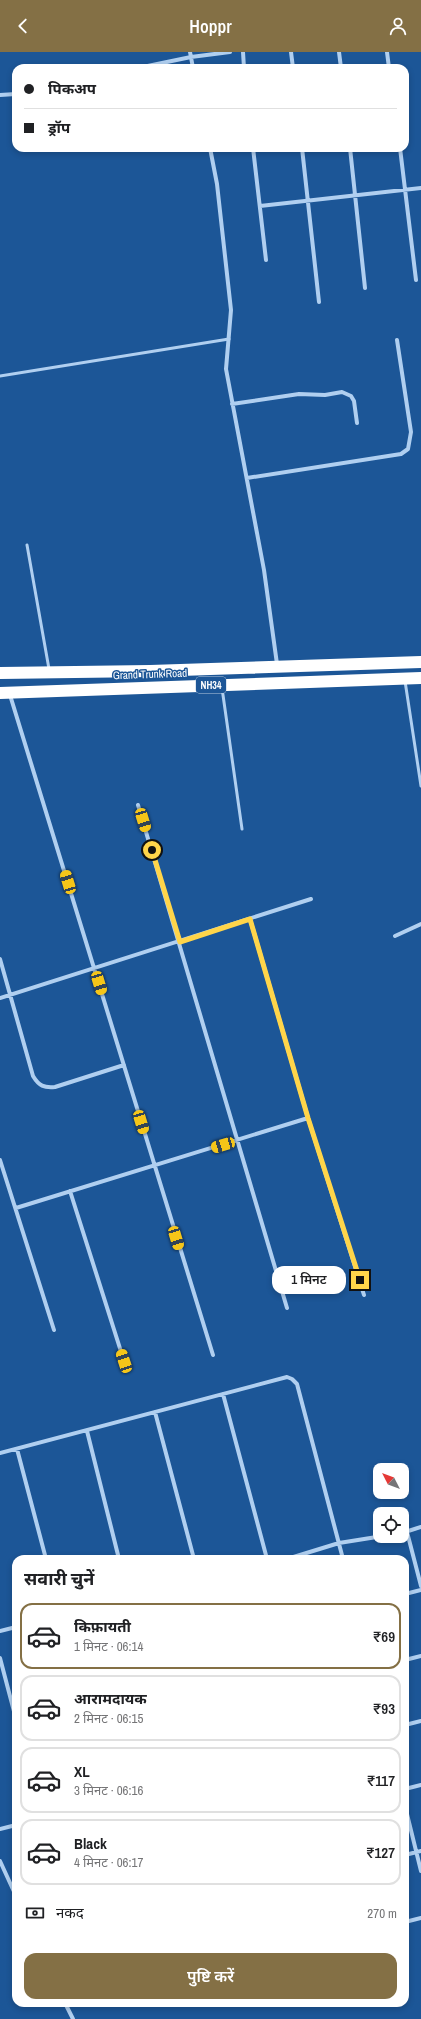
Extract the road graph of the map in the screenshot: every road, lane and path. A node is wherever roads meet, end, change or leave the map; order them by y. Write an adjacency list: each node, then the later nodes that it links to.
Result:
1 (230, 52): 6 (street)
2 (243, 52): 9 (street)
3 (291, 52): 10 (street)
4 (339, 52): 11 (street)
5 (387, 52): 12 (street)
6 (190, 54): 7 (street); 8 (street)
7 (153, 64)
8 (192, 64)
9 (244, 64)
10 (292, 64)
11 (340, 64)
12 (388, 64)
13 (12, 94): 14 (street)
14 (0, 95)
15 (211, 152): 29 (street)
16 (253, 152): 24 (street)
17 (302, 152): 23 (street)
18 (351, 152): 22 (street)
19 (401, 152): 21 (street)
20 (421, 188): 21 (street)
21 (406, 190): 22 (street); 26 (street)
22 (356, 195): 23 (street); 27 (street)
23 (307, 200): 24 (street); 28 (street)
24 (260, 206): 25 (street)
25 (266, 260)
26 (416, 280)
27 (365, 288)
28 (319, 302)
29 (228, 339): 31 (lane); 32 (street)
30 (398, 340): 34 (street)
31 (0, 376)
32 (232, 404): 33 (street); 34 (street)
33 (357, 423)
34 (247, 478): 37 (street)
35 (27, 545): 38 (lane)
36 (421, 662): 37 (highway, Grand Trunk Road / NH34)
37 (278, 667): 38 (highway, Grand Trunk Road / NH34)
38 (49, 671): 39 (highway, Grand Trunk Road / NH34)
39 (0, 673)
40 (405, 678): 41 (highway, Grand Trunk Road / NH34); 42 (highway, Grand Trunk Road / NH34); 44 (lane)
41 (421, 678)
42 (221, 685): 43 (highway, Grand Trunk Road / NH34); 46 (lane)
43 (5, 693): 53 (street)
44 (421, 786)
45 (138, 805): 51 (street)
46 (242, 829)
47 (311, 899): 48 (street)
48 (250, 919): 51 (street); 57 (street)
49 (421, 924): 50 (street)
50 (395, 936)
51 (180, 942): 53 (street); 58 (street)
52 (0, 959): 54 (street)
53 (95, 969): 54 (street); 56 (street)
54 (11, 994): 55 (street); 56 (street)
55 (0, 998)
56 (124, 1065): 60 (street)
57 (308, 1118): 58 (street); 63 (street)
58 (237, 1141): 60 (street); 64 (street)
59 (0, 1160): 62 (street)
60 (154, 1165): 61 (street); 66 (street)
61 (70, 1191): 62 (street); 67 (street)
62 (16, 1208): 65 (street)
63 (364, 1295)
64 (287, 1308)
65 (54, 1330)
66 (213, 1355)
67 (124, 1361)
68 (223, 1394): 69 (street); 77 (street); 81 (street)
69 (155, 1412): 70 (street); 80 (street)
70 (87, 1431): 71 (street); 79 (street)
71 (17, 1448): 72 (street); 78 (street)
72 (0, 1453)
73 (421, 1527): 74 (street)
74 (409, 1531)
75 (373, 1538): 77 (street)
76 (409, 1540): 84 (street)
77 (339, 1543): 82 (street); 83 (street)
78 (45, 1555)
79 (118, 1555)
80 (193, 1555)
81 (266, 1555)
82 (300, 1555)
83 (342, 1555)
84 (421, 1586)
85 (421, 1590): 86 (street)
86 (409, 1593)
87 (12, 1628): 88 (street)
88 (0, 1631)
89 (421, 1656): 91 (street)
90 (0, 1658): 92 (street)
91 (409, 1659)
92 (12, 1704)
93 (421, 1721): 94 (street)
94 (409, 1724)
95 (421, 1785): 96 (street)
96 (409, 1788)
97 (409, 1819): 100 (street)
98 (12, 1826): 99 (street)
99 (0, 1829)
100 (419, 1851): 101 (street); 103 (street)
101 (409, 1854)
102 (0, 1861): 104 (street)
103 (421, 1871)
104 (12, 1887)
105 (421, 1918): 106 (street)
106 (409, 1921)
107 (67, 2007): 108 (street)
108 (73, 2019)

